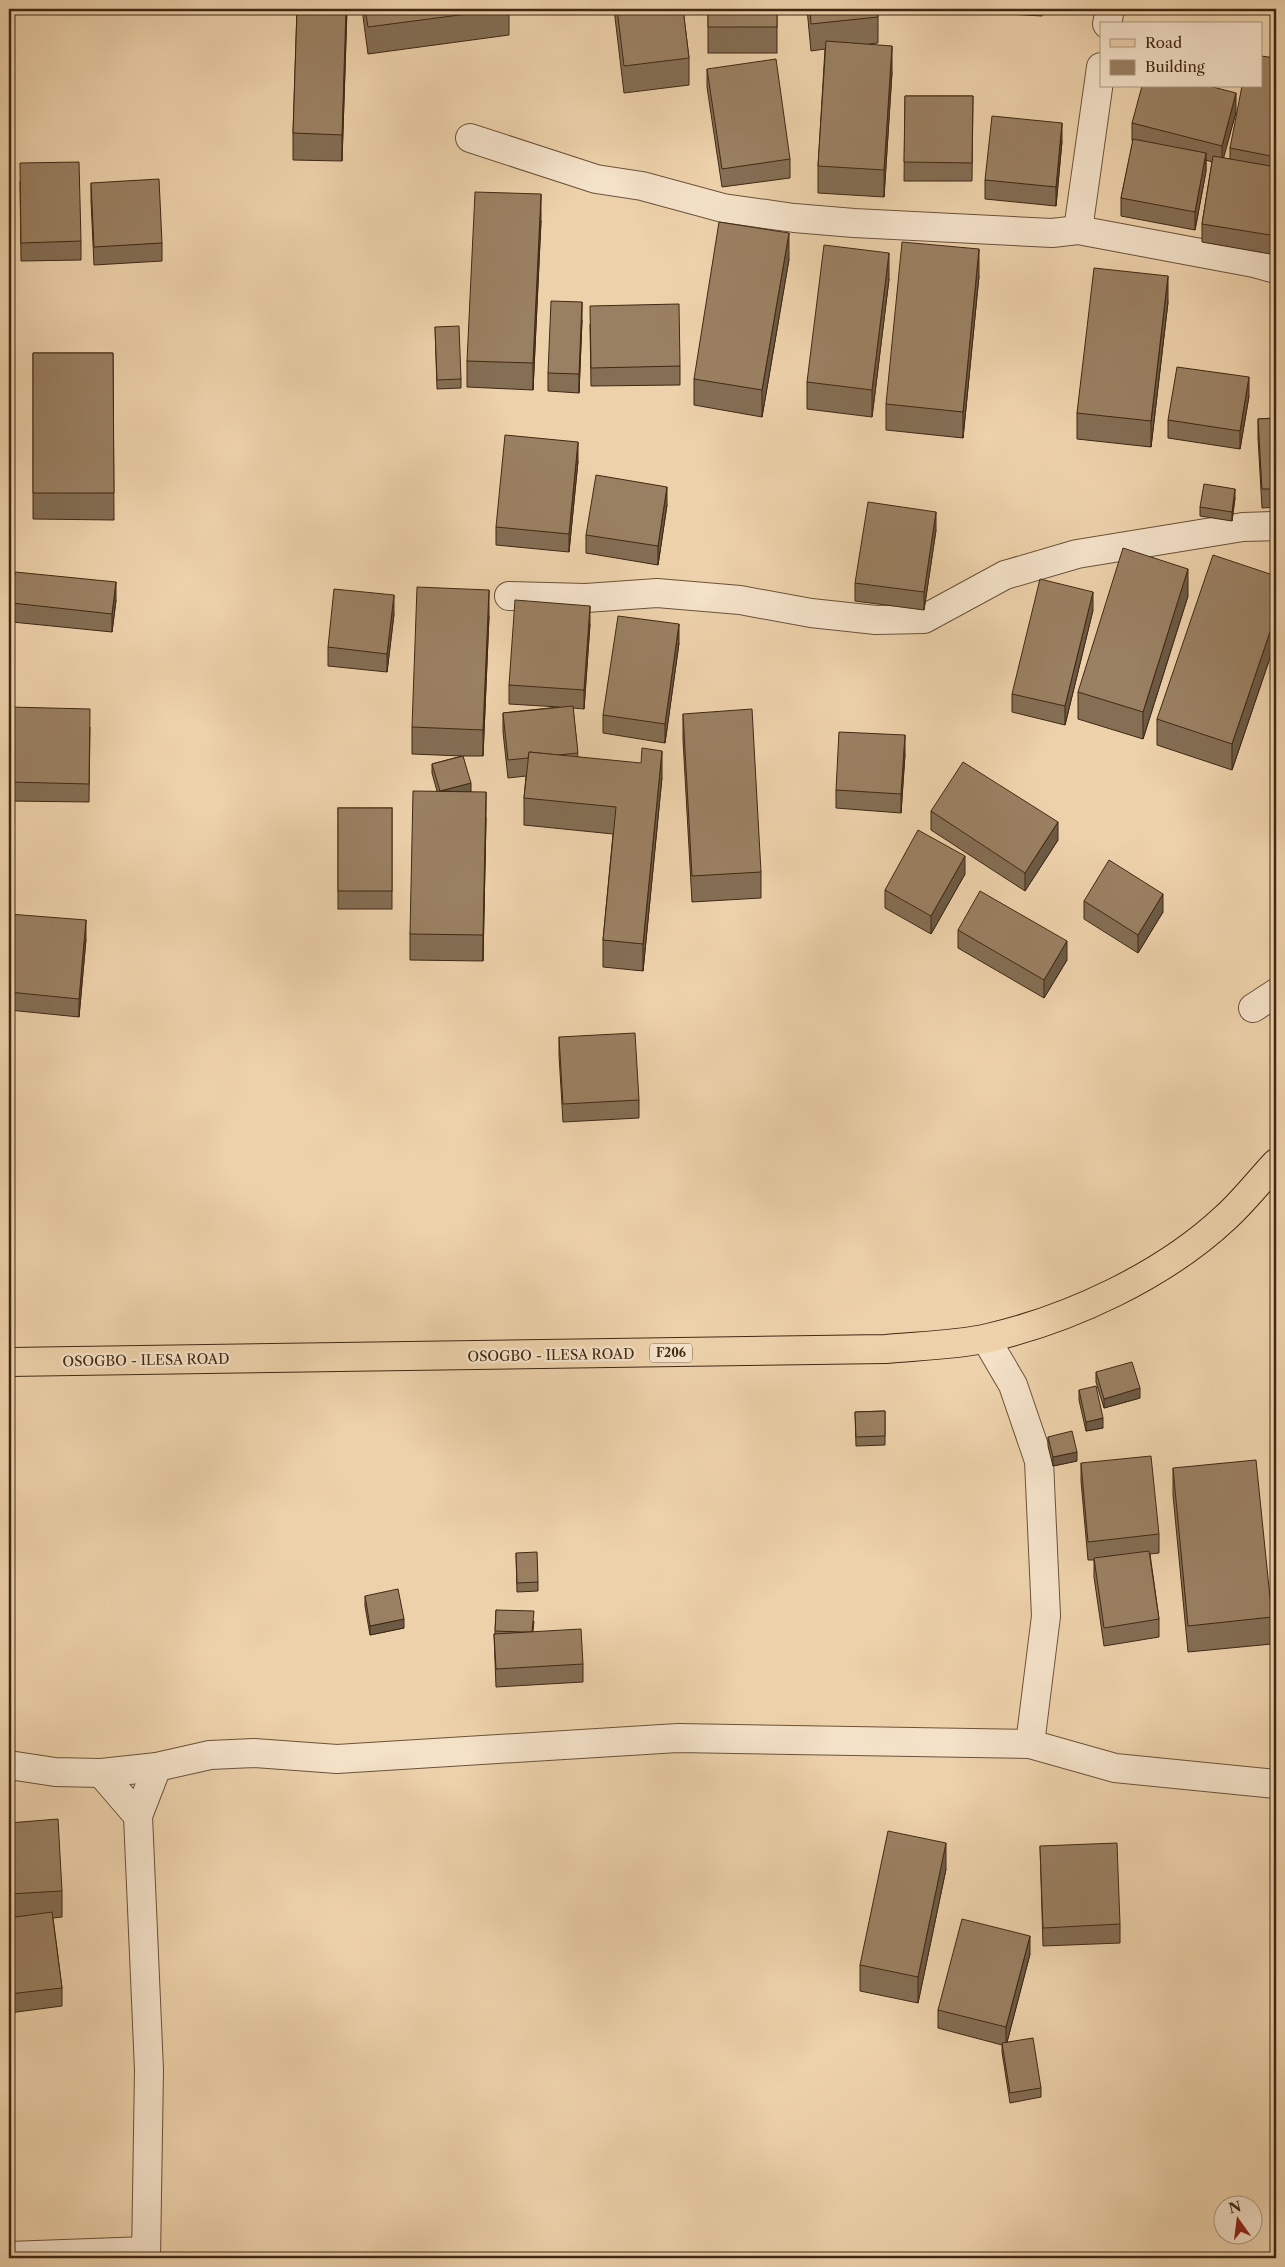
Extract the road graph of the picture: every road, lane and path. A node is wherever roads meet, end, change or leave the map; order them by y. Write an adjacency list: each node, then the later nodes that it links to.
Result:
1 (1110, 9): 2 (street)
2 (1108, 22)
3 (1100, 75): 5 (street)
4 (470, 138): 5 (street)
5 (1078, 230): 6 (street)
6 (1276, 269)
7 (1276, 526): 8 (street)
8 (509, 596)
9 (1276, 993): 10 (street)
10 (1253, 1008)
11 (1276, 1163): 12 (main road, OSOGBO - ILESA ROAD / F206)
12 (986, 1339): 13 (main road, OSOGBO - ILESA ROAD / F206); 14 (street)
13 (9, 1362)
14 (1030, 1744): 16 (street); 18 (street)
15 (9, 1765): 17 (street)
16 (157, 1767): 17 (street); 19 (street)
17 (101, 1773): 19 (street)
18 (1276, 1784)
19 (138, 1816): 20 (street)
20 (146, 2255): 21 (street)
21 (9, 2256)

